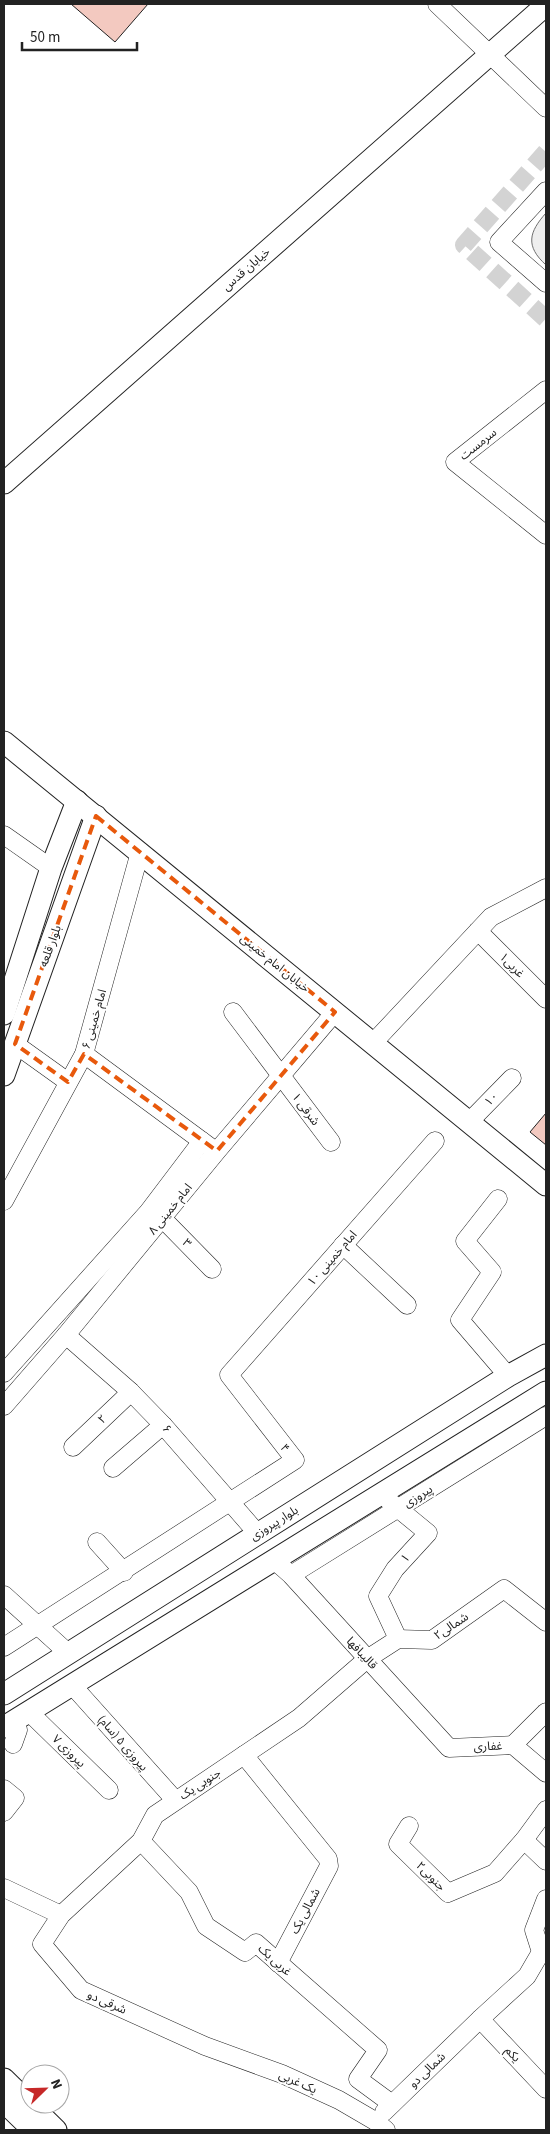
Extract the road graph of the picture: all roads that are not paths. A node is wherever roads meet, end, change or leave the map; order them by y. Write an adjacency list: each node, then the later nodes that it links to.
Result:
1 (438, 4): 3 (street)
2 (546, 5): 3 (main road, خیابان قدس)
3 (489, 55): 4 (street); 8 (main road, خیابان قدس)
4 (546, 108)
5 (546, 191): 6 (street)
6 (546, 283)
7 (546, 390): 9 (street, سرمست)
8 (4, 483)
9 (546, 536)
10 (4, 742): 11 (main road, خیابان امام خمینی)
11 (78, 801): 12 (main road, خیابان امام خمینی); 15 (main road, بلوار قلعه)
12 (96, 816): 14 (main road, خیابان امام خمینی); 22 (main road, بلوار قلعه)
13 (4, 835): 15 (street)
14 (140, 852): 20 (main road, خیابان امام خمینی); 24 (street, امام خمینی ۶)
15 (50, 868): 21 (main road, بلوار قلعه)
16 (546, 888): 17 (street)
17 (478, 931): 18 (street, غربی۱); 23 (street)
18 (546, 999)
19 (233, 1012): 26 (street, ۱ شرقی)
20 (335, 1012): 23 (main road, خیابان امام خمینی); 26 (street, امام خمینی ۸)
21 (4, 1014)
22 (15, 1044): 25 (main road, بلوار قلعه); 28 (street)
23 (373, 1044): 29 (main road, خیابان امام خمینی)
24 (84, 1054): 28 (street, امام خمینی ۶); 30 (street)
25 (4, 1075)
26 (282, 1076): 32 (street, ۱ شرقی); 33 (street, امام خمینی ۸)
27 (512, 1078): 29 (street, ۱۰)
28 (68, 1082): 36 (street, امام خمینی ۶)
29 (470, 1121): 34 (main road, خیابان امام خمینی)
30 (202, 1141): 33 (street); 43 (street)
31 (435, 1141): 38 (street, امام خمینی ۱۰)
32 (331, 1142)
33 (217, 1151): 37 (street, امام خمینی ۸)
34 (546, 1185)
35 (498, 1199): 45 (street)
36 (4, 1201)
37 (162, 1218): 39 (street, ۳); 41 (street, امام خمینی ۸)
38 (343, 1245): 40 (street); 44 (street, امام خمینی ۱۰)
39 (212, 1269)
40 (407, 1305)
41 (66, 1335): 46 (street, ۶); 48 (street, امام خمینی ۸)
42 (546, 1355): 45 (main road, بلوار پیروزی)
43 (4, 1373)
44 (229, 1376): 54 (street, ۴)
45 (508, 1376): 56 (main road, بلوار پیروزی)
46 (131, 1392): 50 (street, ۶); 51 (street, ۲)
47 (546, 1392): 53 (main road)
48 (4, 1406)
49 (546, 1416): 55 (street, پیروزی)
50 (163, 1425): 52 (street); 54 (street, ۶)
51 (73, 1446)
52 (113, 1468)
53 (382, 1494): 55 (street, ۱); 58 (main road)
54 (231, 1501): 56 (street, ۶); 59 (street)
55 (397, 1509): 60 (street, پیروزی); 64 (street, ۱)
56 (258, 1534): 66 (main road, بلوار پیروزی)
57 (97, 1542): 59 (street)
58 (274, 1560): 60 (street, قالیبافها); 68 (main road)
59 (124, 1572): 63 (street)
60 (291, 1575): 67 (street, قالیبافها)
61 (4, 1595): 63 (street)
62 (546, 1622): 64 (street, شمالی۲)
63 (37, 1625): 65 (street); 66 (street)
64 (398, 1639): 67 (street)
65 (4, 1647)
66 (68, 1653): 69 (main road, بلوار پیروزی)
67 (367, 1659): 73 (street, قالیبافها); 74 (street, جنوبی یک)
68 (72, 1685): 71 (main road); 78 (street, پیروزی ۵ (سام))
69 (4, 1694)
70 (546, 1712): 72 (street)
71 (15, 1726): 77 (street, پیروزی ۷)
72 (513, 1745): 73 (street, غفاری); 75 (street, غفاری)
73 (449, 1748)
74 (244, 1755): 78 (street, جنوبی یک); 88 (street, شمالی یک)
75 (546, 1773)
76 (4, 1788): 80 (street)
77 (109, 1790)
78 (175, 1800): 83 (street, جنوبی یک)
79 (546, 1810): 82 (street, جنوبی۲)
80 (4, 1812)
81 (409, 1826): 82 (street, جنوبی۲)
82 (524, 1840): 84 (street)
83 (141, 1841): 87 (street, جنوبی یک); 88 (street, غربی یک)
84 (546, 1861)
85 (4, 1888): 87 (street)
86 (546, 1899): 89 (street)
87 (57, 1921): 90 (street, شرقی دو)
88 (278, 1963): 94 (street, غربی یک)
89 (480, 2019): 92 (street, یکم); 94 (street, شمالی دو)
90 (205, 2046): 95 (street, یک غربی)
91 (4, 2080): 97 (main road)
92 (546, 2089)
93 (4, 2102): 96 (main road)
94 (392, 2104): 95 (street, شمالی دو)
95 (380, 2126)
96 (33, 2130)
97 (56, 2130)

